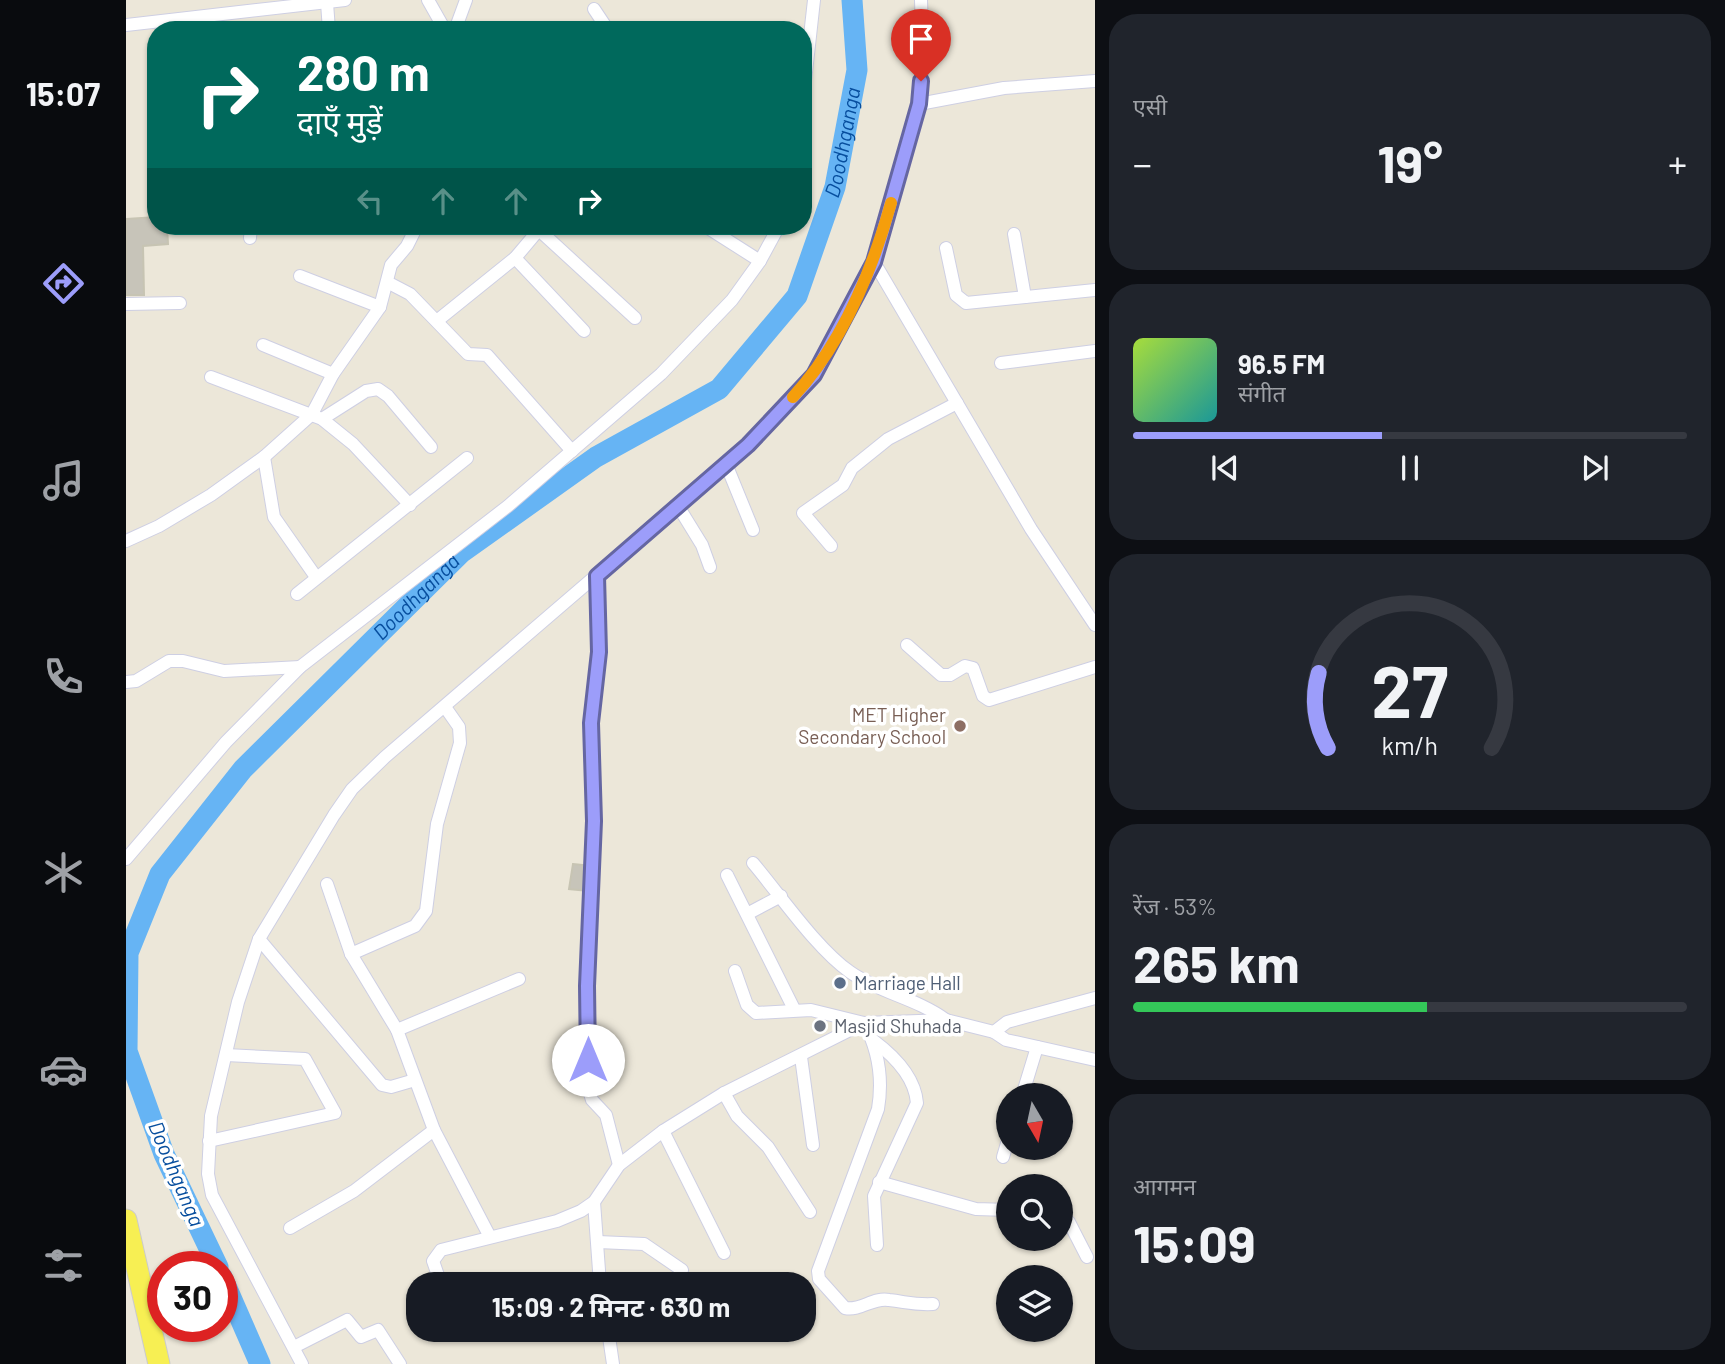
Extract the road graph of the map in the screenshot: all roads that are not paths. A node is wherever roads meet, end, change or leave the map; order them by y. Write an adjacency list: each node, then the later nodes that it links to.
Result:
1 (345, 0): 6 (street)
2 (428, 0): 11 (street)
3 (466, 0): 12 (street)
4 (814, 0): 14 (street)
5 (921, 0): 18 (street)
6 (327, 3): 7 (street); 10 (street)
7 (260, 5): 9 (street)
8 (594, 9): 13 (street)
9 (201, 21)
10 (328, 21)
11 (440, 21)
12 (458, 21)
13 (602, 21)
14 (812, 21)
15 (147, 24): 16 (street)
16 (126, 25)
17 (1095, 81): 18 (street)
18 (919, 104): 28 (street)
19 (1014, 234): 32 (street)
20 (412, 235): 30 (street)
21 (534, 235): 26 (street)
22 (548, 235): 36 (street)
23 (719, 235): 27 (street)
24 (774, 235): 27 (street)
25 (946, 248): 32 (street)
26 (515, 258): 37 (street); 38 (street)
27 (760, 261): 47 (street)
28 (874, 262): 44 (street); 50 (street)
29 (300, 276): 35 (street)
30 (387, 282): 35 (street); 37 (street)
31 (1095, 290): 32 (street)
32 (1024, 297)
33 (180, 303): 34 (street)
34 (126, 304)
35 (380, 307): 42 (street)
36 (635, 318)
37 (438, 320): 47 (street)
38 (584, 331)
39 (263, 345): 42 (street)
40 (1095, 351): 41 (street)
41 (1001, 363)
42 (333, 374): 45 (street)
43 (211, 377): 45 (street)
44 (957, 403): 55 (street); 60 (street)
45 (317, 416): 46 (street); 48 (street); 51 (street)
46 (431, 447)
47 (572, 451): 62 (street)
48 (264, 457): 54 (street); 58 (street)
49 (467, 458): 51 (street)
50 (726, 464): 52 (street); 53 (street)
51 (410, 505): 58 (street)
52 (678, 506): 56 (street); 57 (street)
53 (753, 530)
54 (126, 541)
55 (831, 546)
56 (710, 567)
57 (597, 576): 65 (street); 94 (street)
58 (316, 578): 59 (street)
59 (297, 594)
60 (1095, 625)
61 (906, 645): 63 (street)
62 (300, 667): 64 (street); 66 (street)
63 (1095, 667)
64 (126, 682)
65 (446, 707): 72 (street); 73 (street)
66 (126, 859)
67 (753, 863): 70 (street)
68 (727, 875): 71 (street)
69 (327, 884): 73 (street)
70 (781, 895): 71 (street); 78 (street)
71 (747, 914): 77 (street)
72 (259, 939): 84 (street); 87 (street)
73 (351, 954): 80 (street)
74 (735, 971): 77 (street)
75 (519, 978): 80 (street)
76 (1095, 998): 81 (street)
77 (794, 1009): 79 (street)
78 (946, 1020): 79 (street); 81 (street)
79 (864, 1023): 82 (street); 85 (street)
80 (397, 1030): 87 (street)
81 (994, 1032): 83 (street)
82 (874, 1041): 95 (street); 110 (street)
83 (1037, 1047): 86 (street); 88 (street)
84 (226, 1055): 92 (street); 92 (street)
85 (801, 1057): 89 (street); 93 (street)
86 (1095, 1060)
87 (415, 1080): 90 (street)
88 (1026, 1083)
89 (724, 1093): 91 (street); 98 (street)
90 (434, 1130): 100 (street); 102 (street)
91 (663, 1131): 94 (street); 105 (street)
92 (209, 1141): 112 (street)
93 (814, 1145)
94 (619, 1165): 96 (street)
95 (879, 1182): 97 (street); 104 (street)
96 (594, 1202): 102 (street); 103 (street)
97 (996, 1210)
98 (810, 1212)
99 (126, 1220): 113 (main road)
100 (290, 1228)
101 (1073, 1230): 106 (street)
102 (490, 1237): 108 (street)
103 (598, 1242): 107 (street); 109 (street)
104 (877, 1245)
105 (724, 1253)
106 (1087, 1257)
107 (681, 1270)
108 (437, 1272)
109 (599, 1272)
110 (933, 1304)
111 (610, 1342): 116 (street)
112 (294, 1348): 114 (street); 115 (street)
113 (159, 1364)
114 (302, 1364)
115 (400, 1364)
116 (613, 1364)

